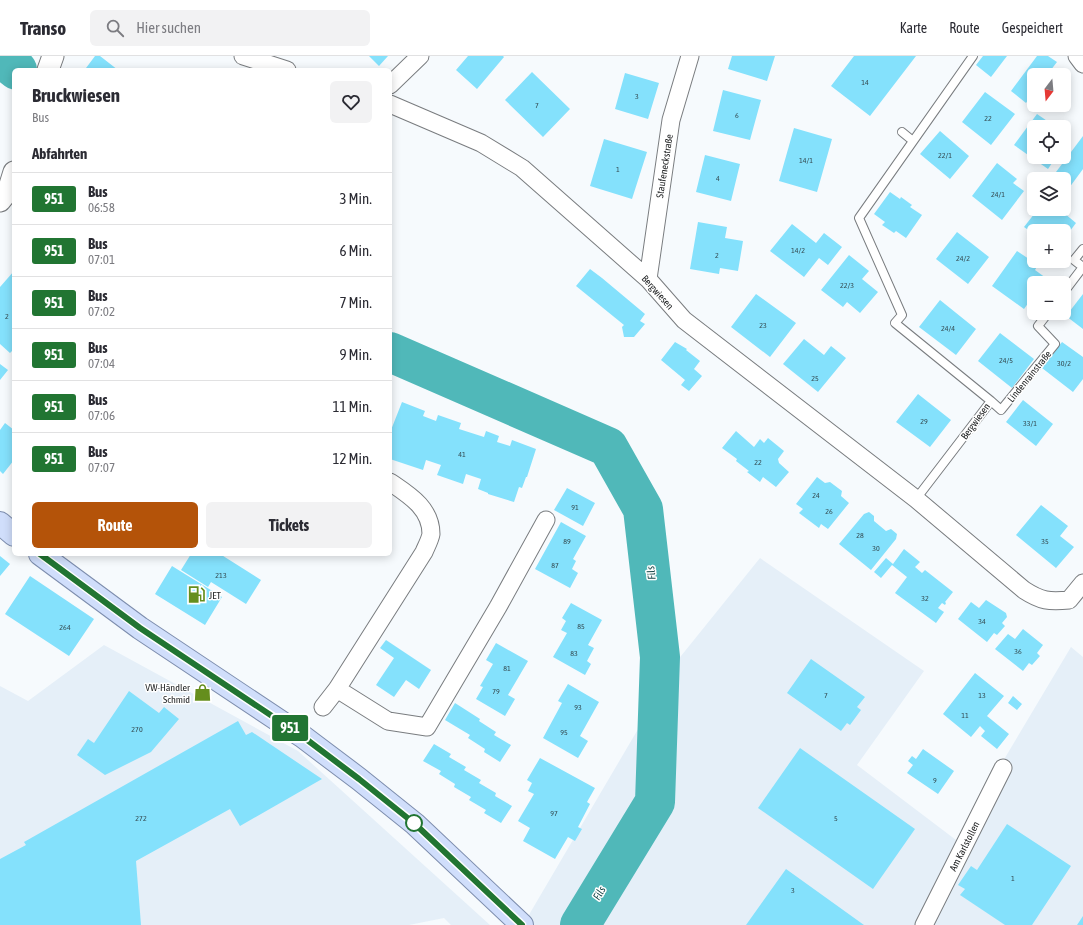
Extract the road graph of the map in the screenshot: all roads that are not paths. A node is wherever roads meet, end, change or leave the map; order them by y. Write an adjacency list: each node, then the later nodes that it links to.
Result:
1 (53, 56): 8 (street)
2 (243, 56): 9 (street)
3 (420, 56): 10 (street)
4 (690, 56): 15 (street, Staufeneckstraße)
5 (973, 56): 13 (lane)
6 (1077, 56): 7 (street)
7 (1083, 64)
8 (49, 68)
9 (281, 68)
10 (392, 83)
11 (392, 105): 15 (street, Bergwiesen)
12 (902, 132): 13 (lane)
13 (913, 141): 18 (lane, Bergwiesen)
14 (1083, 249): 16 (lane)
15 (648, 279): 20 (street, Bergwiesen)
16 (1071, 282)
17 (1043, 320): 18 (lane, Lindenrainstraße)
18 (991, 401): 20 (lane, Bergwiesen)
19 (392, 483): 26 (street)
20 (916, 498): 25 (street, Bergwiesen)
21 (546, 520): 26 (street)
22 (0, 523): 23 (main road)
23 (12, 532)
24 (43, 556): 29 (main road)
25 (1083, 583)
26 (337, 690): 27 (street)
27 (323, 707)
28 (1003, 768): 30 (street, Am Karlstollen)
29 (522, 925)
30 (924, 925)

